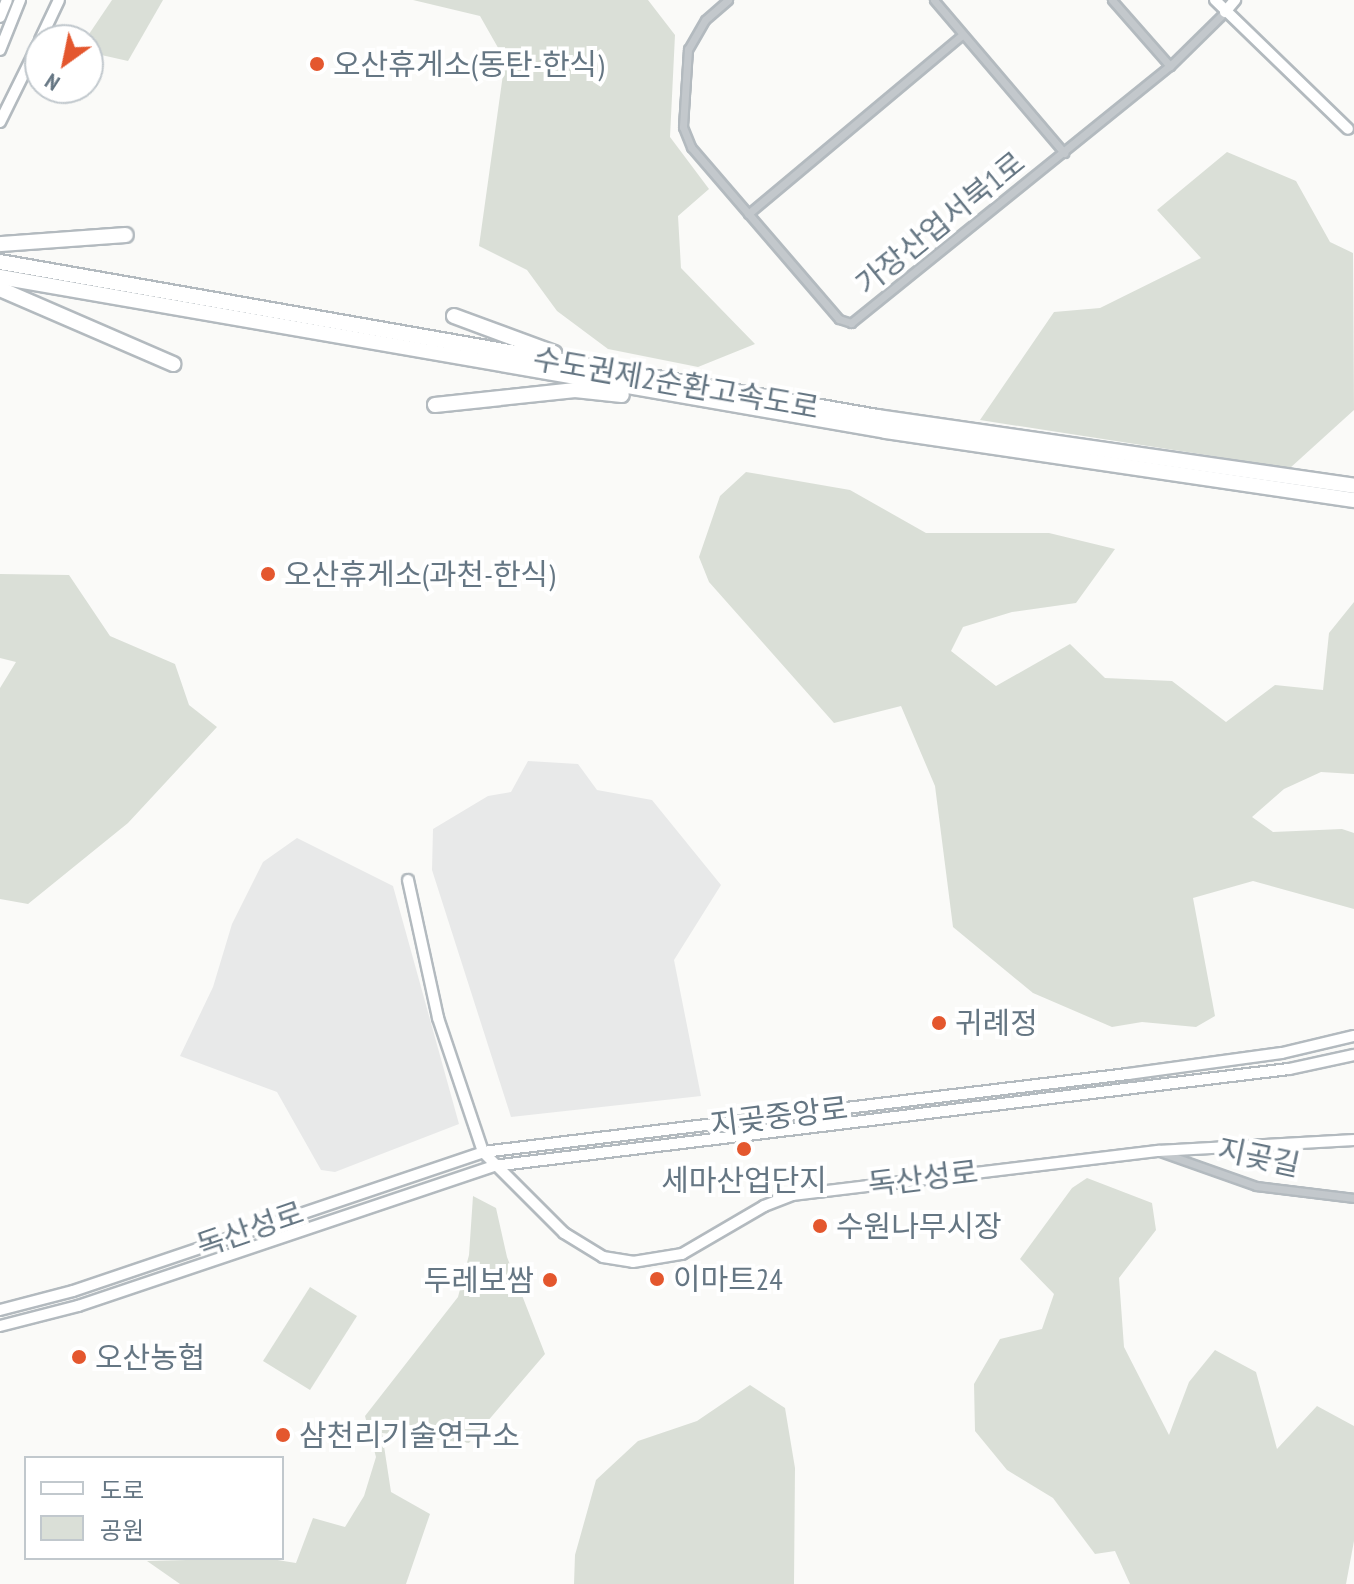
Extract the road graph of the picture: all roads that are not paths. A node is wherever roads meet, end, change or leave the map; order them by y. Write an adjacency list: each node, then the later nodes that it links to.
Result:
1 (7, 0): 10 (street)
2 (20, 0): 13 (street)
3 (59, 0): 11 (street)
4 (728, 0): 19 (street, 가장산업서북1로)
5 (934, 0): 12 (street, 가장산업서북1로)
6 (1112, 0): 14 (street)
7 (1215, 0): 9 (street)
8 (1235, 0): 9 (street)
9 (1225, 12): 14 (street, 가장산업서북1로); 17 (street)
10 (0, 17)
11 (48, 24)
12 (963, 34): 18 (street, 가장산업서북1로); 19 (street)
13 (0, 50)
14 (1170, 66): 18 (street, 가장산업서북1로)
15 (24, 73): 16 (street)
16 (0, 122)
17 (1348, 129)
18 (1064, 153): 19 (street, 가장산업서북1로)
19 (748, 214)
20 (126, 235): 21 (highway)
21 (0, 244)
22 (0, 262): 28 (highway, 수도권제2순환고속도로)
23 (0, 277): 28 (highway, 수도권제2순환고속도로)
24 (0, 289): 26 (highway)
25 (454, 316): 28 (highway)
26 (173, 364)
27 (435, 405): 28 (highway)
28 (768, 405): 29 (highway, 수도권제2순환고속도로); 30 (highway, 수도권제2순환고속도로)
29 (1354, 486)
30 (1354, 500)
31 (408, 880): 36 (street)
32 (1354, 1036): 36 (street, 지곶중앙로)
33 (1354, 1055): 37 (street, 지곶중앙로)
34 (1354, 1140): 35 (street, 독산성로)
35 (1158, 1151): 37 (street, 독산성로); 38 (street, 지곶길)
36 (483, 1152): 37 (street, 독산성로); 39 (street, 독산성로)
37 (493, 1166): 40 (street, 독산성로)
38 (1354, 1198)
39 (0, 1310)
40 (0, 1326)

